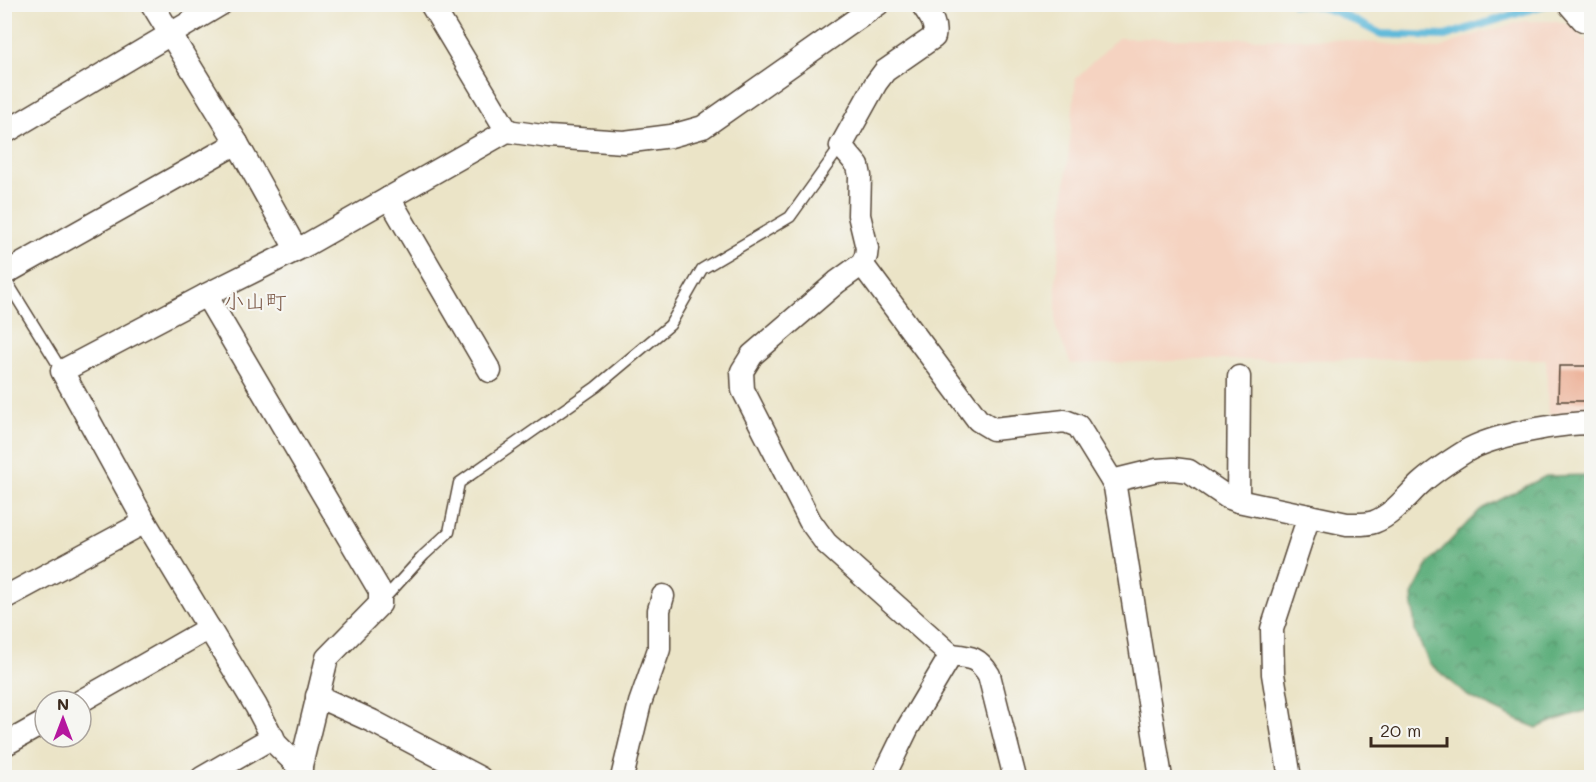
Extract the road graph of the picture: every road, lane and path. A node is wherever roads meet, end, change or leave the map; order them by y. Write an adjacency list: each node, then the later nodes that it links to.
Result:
1 (152, 4): 8 (street)
2 (221, 4): 8 (street)
3 (431, 4): 9 (street)
4 (878, 4): 9 (street)
5 (922, 4): 12 (street)
6 (1569, 4): 7 (street)
7 (1592, 23)
8 (170, 35): 10 (street); 11 (street)
9 (507, 131): 13 (street)
10 (4, 133)
11 (237, 143): 14 (street); 16 (street)
12 (841, 146): 15 (street); 28 (lane)
13 (389, 198): 14 (street); 19 (street)
14 (296, 249): 17 (street)
15 (862, 264): 22 (street); 30 (street)
16 (4, 276): 18 (lane)
17 (206, 295): 18 (street); 28 (street)
18 (62, 371): 25 (street)
19 (490, 371)
20 (1239, 377): 23 (street)
21 (1592, 423): 24 (street)
22 (1112, 481): 23 (street); 42 (street)
23 (1238, 501): 24 (street)
24 (1309, 516): 43 (street)
25 (145, 522): 27 (street); 29 (street)
26 (663, 596): 39 (street)
27 (4, 598)
28 (380, 604): 32 (street)
29 (209, 628): 31 (street); 34 (street)
30 (951, 656): 40 (street); 41 (street)
31 (93, 694)
32 (317, 696): 36 (street); 38 (street)
33 (33, 729): 35 (street)
34 (273, 737): 36 (street); 37 (street)
35 (4, 745)
36 (299, 773)
37 (202, 777)
38 (480, 777)
39 (622, 777)
40 (883, 777)
41 (1016, 777)
42 (1161, 777)
43 (1290, 777)

